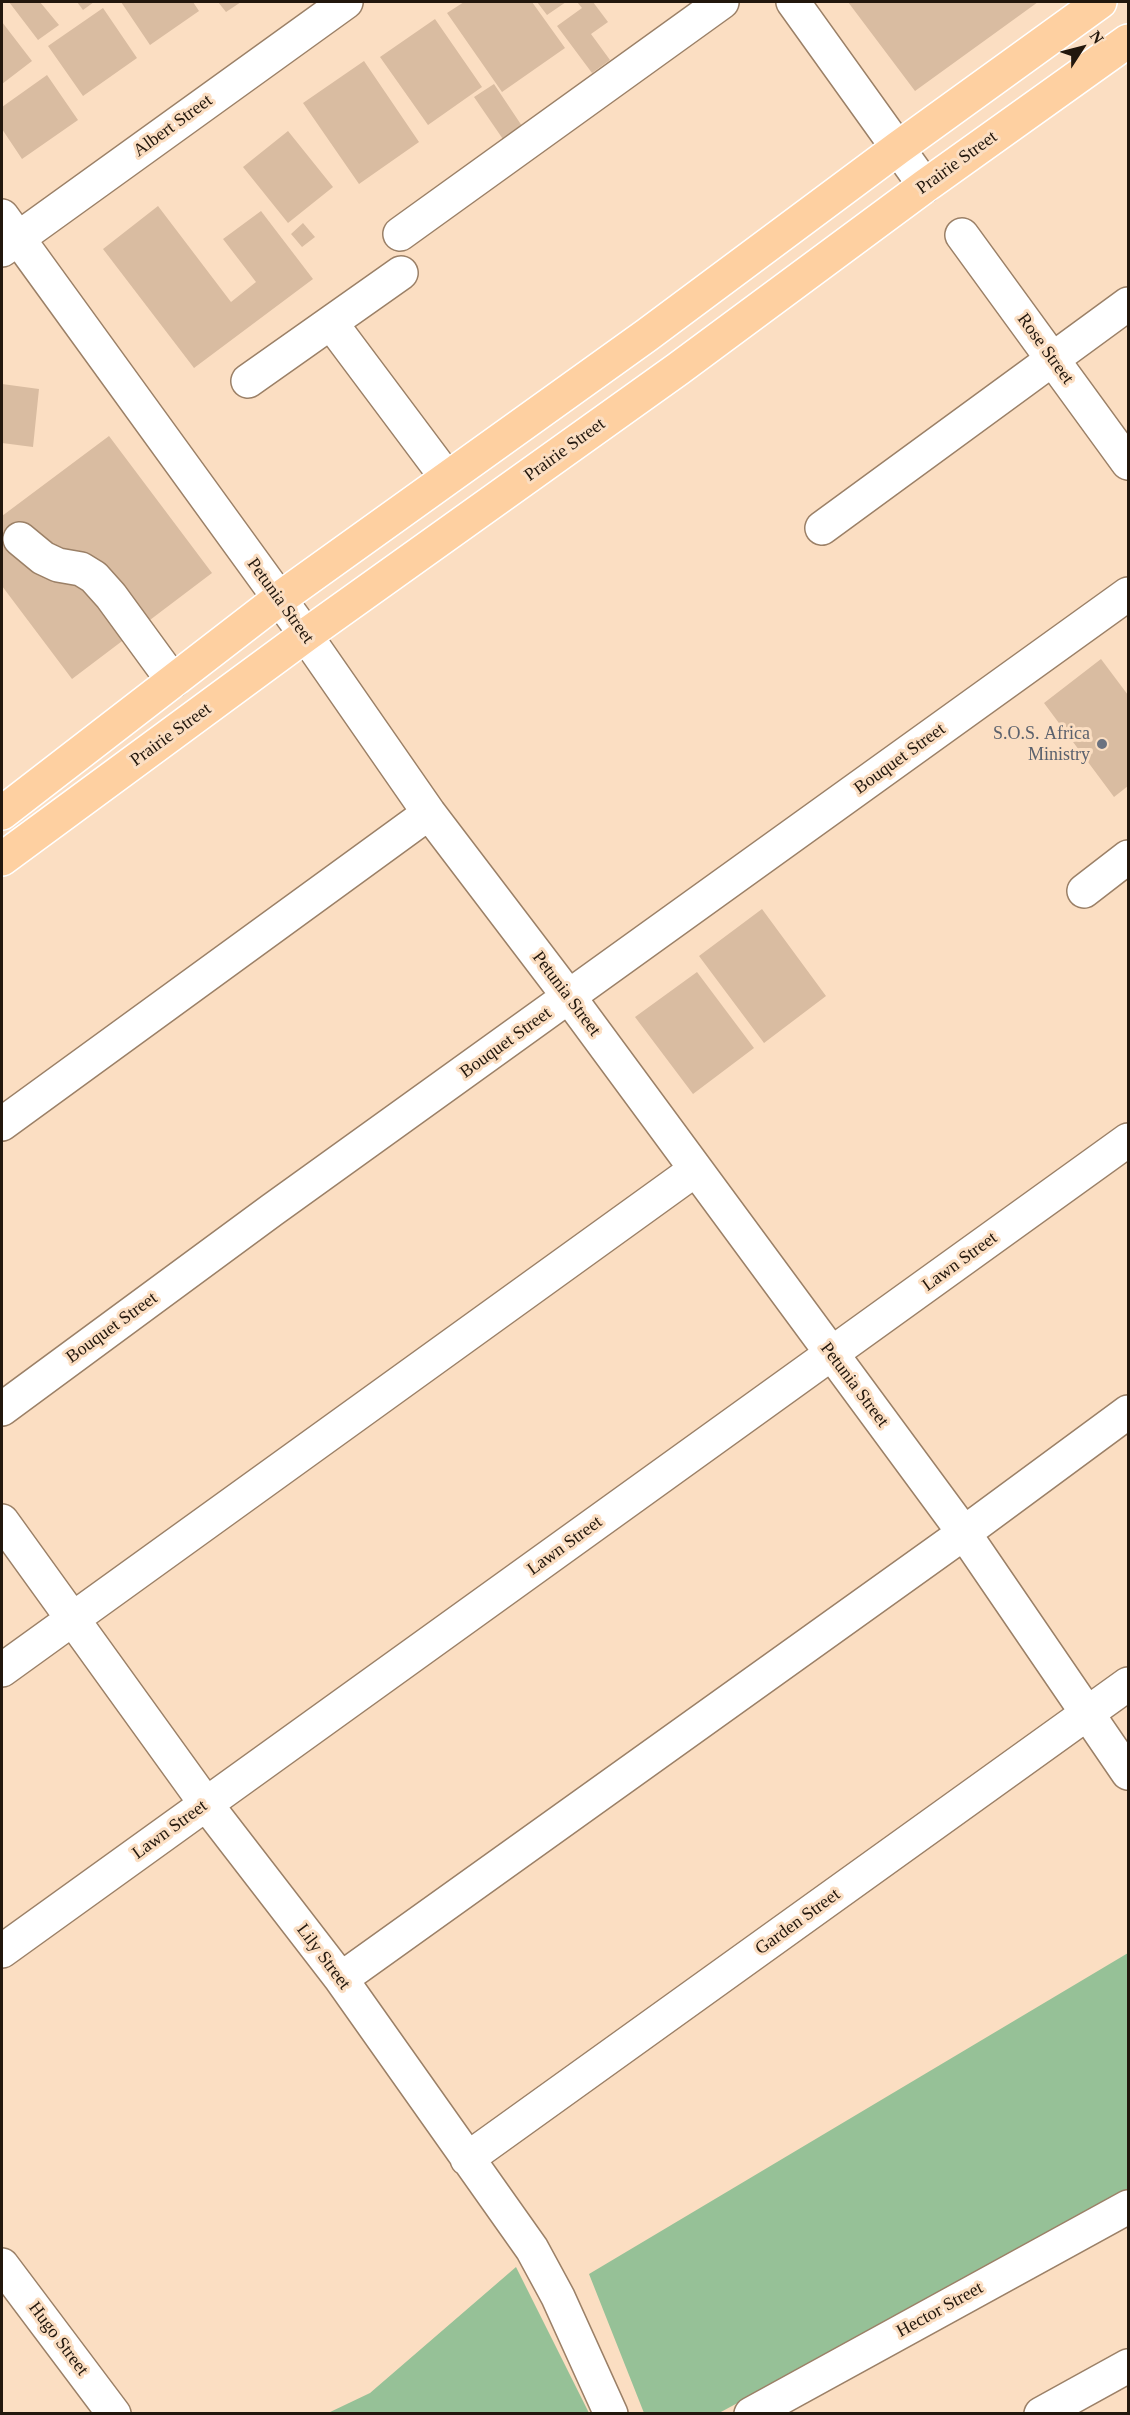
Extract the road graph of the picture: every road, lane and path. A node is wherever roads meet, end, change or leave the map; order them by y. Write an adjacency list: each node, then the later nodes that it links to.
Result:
1 (345, 2): 9 (street, Albert Street)
2 (722, 2): 8 (street)
3 (793, 2): 6 (street)
4 (1100, 2): 6 (main road)
5 (1128, 41): 7 (main road, Prairie Street)
6 (898, 148): 7 (street); 17 (main road)
7 (925, 186): 22 (main road, Prairie Street)
8 (400, 234)
9 (7, 235): 21 (street, Petunia Street)
10 (962, 235): 14 (street, Rose Street)
11 (401, 273): 13 (street)
12 (1128, 304): 14 (street)
13 (331, 323): 15 (street); 17 (street)
14 (1052, 359): 16 (street, Rose Street); 18 (street)
15 (249, 381)
16 (1128, 463)
17 (447, 478): 21 (main road)
18 (822, 528)
19 (20, 539): 23 (street)
20 (1128, 594): 29 (street, Bouquet Street)
21 (279, 599): 22 (street, Petunia Street); 23 (main road)
22 (306, 635): 25 (street, Petunia Street); 27 (main road, Prairie Street)
23 (173, 681): 24 (main road)
24 (2, 813)
25 (429, 813): 29 (street, Petunia Street); 30 (street)
26 (1128, 858): 28 (street)
27 (2, 859)
28 (1084, 891)
29 (569, 997): 32 (street, Petunia Street); 34 (street, Bouquet Street)
30 (2, 1124)
31 (1128, 1140): 33 (street, Lawn Street)
32 (695, 1170): 33 (street, Petunia Street); 38 (street)
33 (832, 1355): 37 (street, Petunia Street); 43 (street, Lawn Street)
34 (2, 1409)
35 (1128, 1412): 37 (street)
36 (2, 1521): 38 (street, Lily Street)
37 (964, 1533): 41 (street, Petunia Street); 45 (street)
38 (72, 1618): 39 (street); 43 (street, Lily Street)
39 (2, 1670)
40 (1128, 1684): 41 (street, Garden Street)
41 (1088, 1714): 42 (street, Petunia Street); 46 (street, Garden Street)
42 (1128, 1773)
43 (206, 1804): 44 (street, Lawn Street); 45 (street, Lily Street)
44 (2, 1951)
45 (341, 1979): 46 (street, Lily Street)
46 (467, 2159): 51 (street, Lily Street)
47 (1128, 2207): 52 (street, Hector Street)
48 (2, 2265): 50 (street, Hugo Street)
49 (1128, 2366): 53 (street)
50 (114, 2414)
51 (611, 2414)
52 (751, 2414)
53 (1041, 2414)

